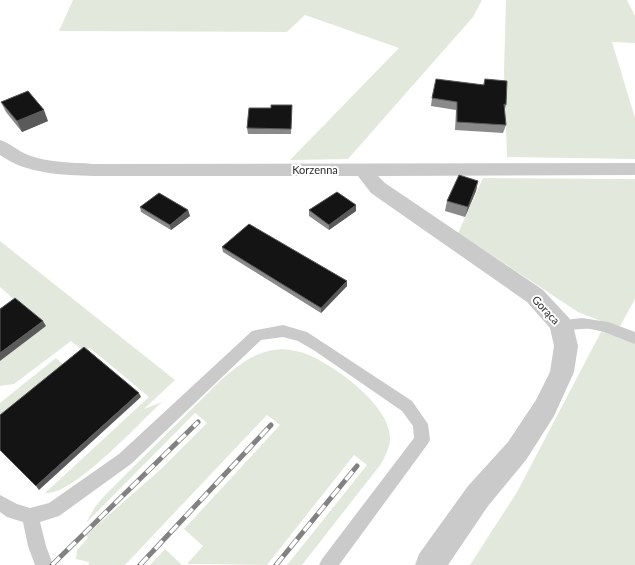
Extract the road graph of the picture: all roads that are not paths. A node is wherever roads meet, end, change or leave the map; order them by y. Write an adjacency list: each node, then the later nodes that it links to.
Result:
1 (0, 146): 3 (street, Korzenna)
2 (635, 169): 3 (street, Korzenna)
3 (364, 170): 4 (street, Gorąca)
4 (561, 325): 5 (lane); 10 (street, Gorąca)
5 (635, 338)
6 (0, 503): 7 (lane)
7 (30, 516): 8 (lane); 9 (lane)
8 (44, 565)
9 (328, 565)
10 (430, 565)

